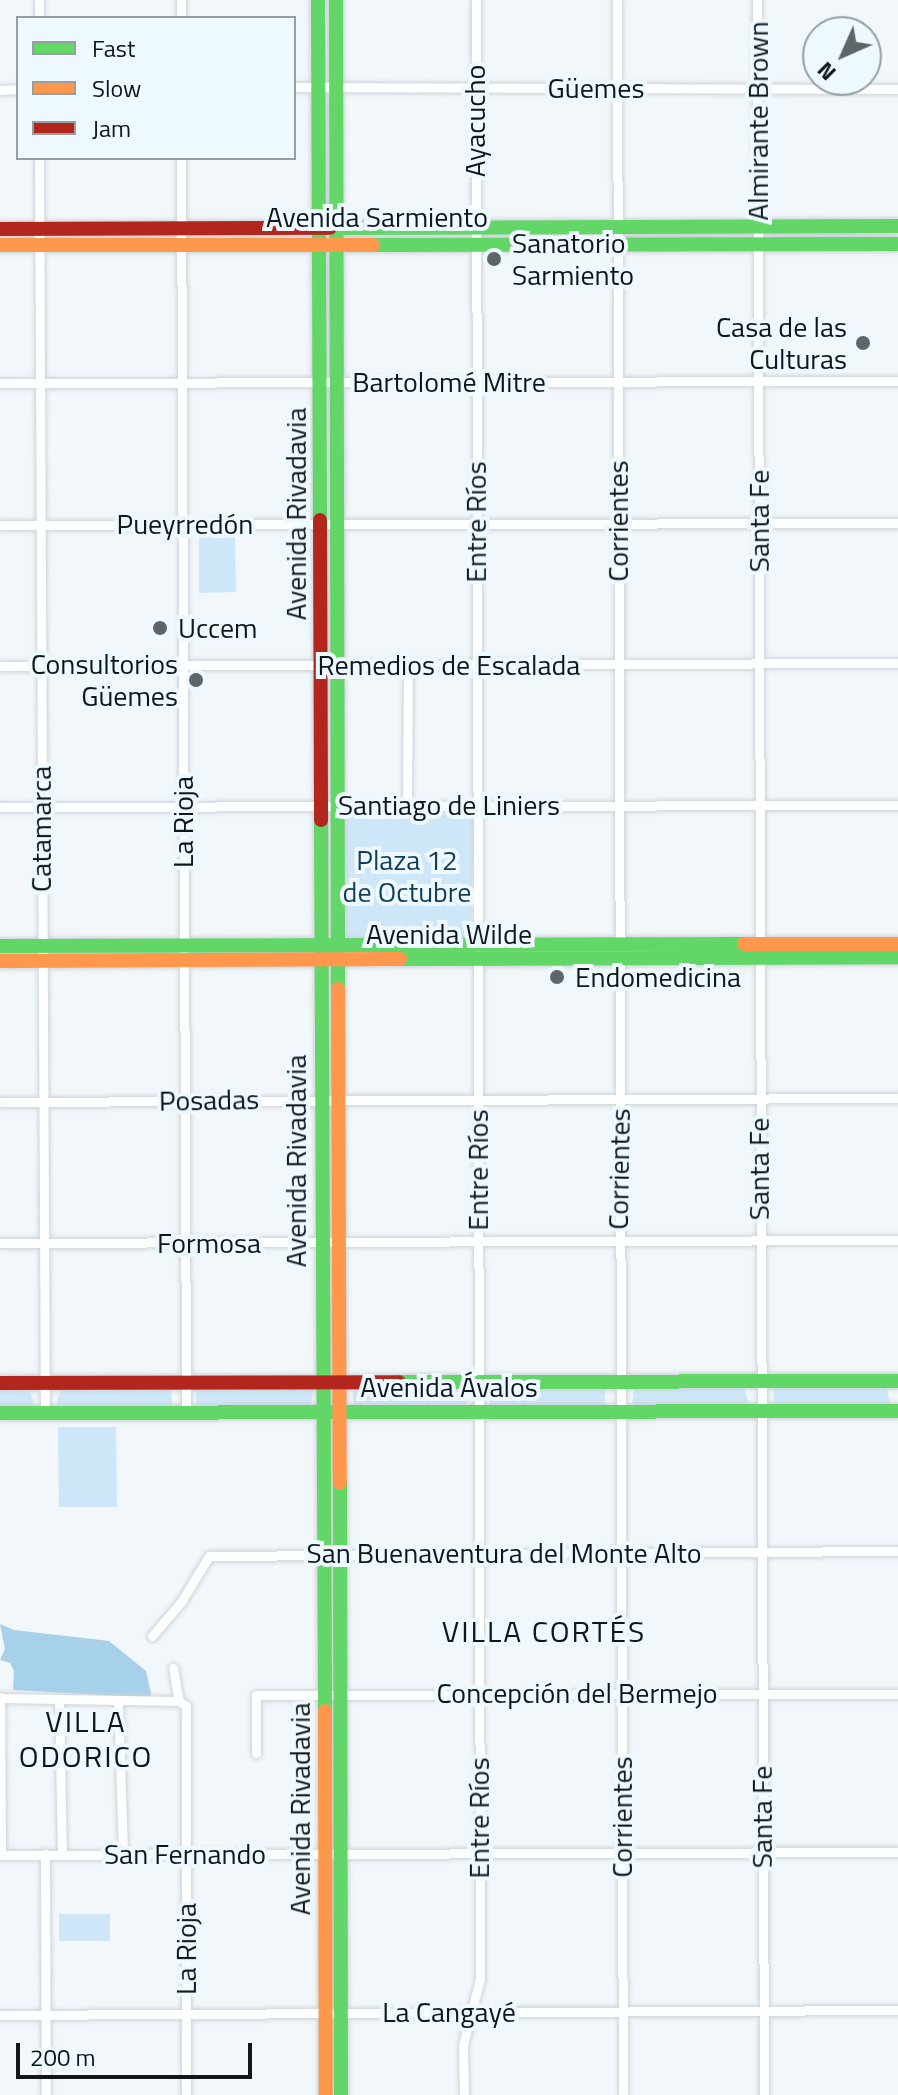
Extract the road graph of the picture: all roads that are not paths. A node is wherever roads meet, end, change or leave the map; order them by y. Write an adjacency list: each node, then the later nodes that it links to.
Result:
1 (318, 0): 7 (main road, Avenida Rivadavia)
2 (336, 0): 9 (main road, Avenida Rivadavia)
3 (476, 0): 10 (street, Ayacucho)
4 (617, 0): 8 (street, Corrientes)
5 (757, 0): 11 (street, Almirante Brown)
6 (296, 87): 7 (street, Güemes)
7 (318, 87): 9 (street, Güemes); 16 (main road, Avenida Rivadavia)
8 (617, 87): 10 (street, Güemes); 11 (street, Güemes); 20 (street, Corrientes)
9 (337, 88): 10 (street, Güemes); 23 (main road, Avenida Rivadavia)
10 (475, 88): 19 (street, Ayacucho)
11 (758, 88): 12 (street, Güemes); 21 (street, Almirante Brown)
12 (898, 89)
13 (39, 160): 18 (street, Catamarca)
14 (181, 160): 22 (street, La Rioja)
15 (898, 226): 21 (main road, Avenida Sarmiento)
16 (319, 228): 22 (main road, Avenida Sarmiento); 23 (main road, Avenida Sarmiento); 25 (main road, Avenida Rivadavia)
17 (0, 229): 18 (main road, Avenida Sarmiento)
18 (40, 229): 22 (main road, Avenida Sarmiento); 24 (street, Catamarca)
19 (475, 235): 20 (main road, Avenida Sarmiento); 23 (main road, Avenida Sarmiento); 31 (street, Entre Ríos)
20 (617, 235): 21 (main road, Avenida Sarmiento); 28 (street, Corrientes)
21 (758, 235): 26 (main road, Avenida Sarmiento); 29 (street, Santa Fe)
22 (181, 236): 24 (main road, Avenida Sarmiento); 25 (main road, Avenida Sarmiento); 34 (street, La Rioja)
23 (337, 236): 25 (main road, Avenida Sarmiento); 36 (main road, Avenida Rivadavia)
24 (40, 244): 27 (main road, Avenida Sarmiento); 33 (street, Catamarca)
25 (319, 244): 35 (main road, Avenida Rivadavia)
26 (898, 244)
27 (0, 245)
28 (617, 381): 29 (street, Bartolomé Mitre); 31 (street, Bartolomé Mitre); 38 (street, Corrientes)
29 (760, 381): 30 (street, Bartolomé Mitre); 39 (street, Santa Fe)
30 (898, 381)
31 (477, 382): 36 (street, Bartolomé Mitre); 37 (street, Entre Ríos)
32 (0, 383): 33 (street, Bartolomé Mitre)
33 (41, 383): 34 (street, Bartolomé Mitre); 44 (street, Catamarca)
34 (181, 383): 35 (street, Bartolomé Mitre); 41 (street, La Rioja)
35 (322, 383): 36 (street, Bartolomé Mitre); 42 (main road, Avenida Rivadavia)
36 (338, 383): 42 (main road, Avenida Rivadavia)
37 (476, 523): 38 (street, Pueyrredón); 42 (street, Pueyrredón); 47 (street, Entre Ríos)
38 (617, 523): 39 (street, Pueyrredón); 50 (street, Corrientes)
39 (759, 523): 40 (street, Pueyrredón); 48 (street, Santa Fe)
40 (898, 523)
41 (183, 524): 42 (street, Pueyrredón); 44 (street, Pueyrredón); 49 (street, La Rioja)
42 (330, 524): 53 (main road, Avenida Rivadavia)
43 (0, 525): 44 (street, Pueyrredón)
44 (41, 525): 52 (street, Catamarca)
45 (898, 663): 48 (street, Remedios de Escalada)
46 (408, 664): 47 (street, Remedios de Escalada); 53 (street, Remedios de Escalada); 55 (street)
47 (476, 664): 50 (street, Remedios de Escalada); 56 (street, Entre Ríos)
48 (759, 664): 50 (street, Remedios de Escalada); 60 (street, Santa Fe)
49 (181, 665): 52 (street, Remedios de Escalada); 53 (street, Remedios de Escalada); 63 (street, La Rioja)
50 (619, 665): 57 (street, Corrientes)
51 (0, 666): 52 (street, Remedios de Escalada)
52 (42, 666): 62 (street, Catamarca)
53 (330, 666): 54 (main road, Avenida Rivadavia); 59 (main road, Avenida Rivadavia)
54 (320, 805): 59 (street, Santiago de Liniers); 63 (street, Santiago de Liniers); 71 (main road, Avenida Rivadavia)
55 (407, 805): 56 (street, Santiago de Liniers); 59 (street, Santiago de Liniers)
56 (478, 805): 57 (street, Santiago de Liniers); 69 (street, Entre Ríos)
57 (619, 805): 60 (street, Santiago de Liniers); 64 (street, Corrientes)
58 (898, 805): 60 (street, Santiago de Liniers)
59 (339, 806): 71 (main road, Avenida Rivadavia)
60 (760, 806): 68 (street, Santa Fe)
61 (0, 807): 62 (street, Santiago de Liniers)
62 (41, 807): 63 (street, Santiago de Liniers); 70 (street, Catamarca)
63 (184, 808): 67 (street, La Rioja)
64 (619, 944): 68 (main road, Avenida Wilde); 69 (main road, Avenida Wilde); 75 (street, Corrientes)
65 (898, 944): 68 (main road, Avenida Wilde)
66 (0, 946): 70 (main road, Avenida Wilde)
67 (183, 946): 70 (main road, Avenida Wilde); 71 (main road, Avenida Wilde); 74 (street, La Rioja)
68 (760, 951): 72 (main road, Avenida Wilde); 75 (main road, Avenida Wilde); 80 (street, Santa Fe)
69 (475, 952): 71 (main road, Avenida Wilde); 75 (main road, Avenida Wilde); 84 (street, Entre Ríos)
70 (41, 953): 73 (main road, Avenida Wilde); 74 (main road, Avenida Wilde); 81 (street, Catamarca)
71 (330, 954): 74 (main road, Avenida Wilde); 77 (main road, Avenida Rivadavia); 79 (main road, Avenida Rivadavia)
72 (898, 957)
73 (0, 961)
74 (182, 961): 82 (street, La Rioja)
75 (619, 961): 78 (street, Corrientes)
76 (898, 1098): 80 (street, Posadas)
77 (323, 1099): 79 (street, Posadas); 82 (street, Posadas); 92 (main road, Avenida Rivadavia)
78 (620, 1099): 80 (street, Posadas); 84 (street, Posadas); 85 (street, Corrientes)
79 (338, 1100): 84 (street, Posadas); 93 (main road, Avenida Rivadavia)
80 (759, 1100): 88 (street, Santa Fe)
81 (42, 1101): 82 (street, Posadas); 83 (street, Posadas); 89 (street, Catamarca)
82 (185, 1101): 91 (street, La Rioja)
83 (0, 1102)
84 (478, 1103): 87 (street, Entre Ríos)
85 (618, 1240): 87 (street, Formosa); 88 (street, Formosa); 96 (street, Corrientes)
86 (898, 1240): 88 (street, Formosa)
87 (479, 1241): 93 (street, Formosa); 95 (street, Entre Ríos)
88 (759, 1241): 94 (street, Santa Fe)
89 (42, 1242): 90 (street, Formosa); 91 (street, Formosa); 101 (street, Catamarca)
90 (0, 1243)
91 (185, 1243): 92 (street, Formosa); 102 (street, La Rioja)
92 (321, 1243): 93 (street, Formosa); 98 (main road, Avenida Rivadavia)
93 (341, 1243): 99 (main road, Avenida Rivadavia)
94 (758, 1380): 96 (main road, Avenida Ávalos); 97 (main road, Avenida Ávalos); 105 (street, Santa Fe)
95 (478, 1381): 96 (main road, Avenida Ávalos); 99 (main road, Avenida Ávalos); 104 (street, Entre Ríos)
96 (619, 1381): 109 (street, Corrientes)
97 (898, 1381)
98 (323, 1382): 99 (main road, Avenida Ávalos); 102 (main road, Avenida Ávalos); 108 (main road, Avenida Rivadavia)
99 (340, 1382): 108 (main road, Avenida Rivadavia)
100 (0, 1383): 101 (main road, Avenida Ávalos)
101 (44, 1383): 102 (main road, Avenida Ávalos); 107 (street, Catamarca)
102 (185, 1383): 110 (street, La Rioja)
103 (898, 1411): 105 (main road, Avenida Ávalos)
104 (477, 1412): 108 (main road, Avenida Ávalos); 109 (main road, Avenida Ávalos); 114 (street, Entre Ríos)
105 (760, 1412): 109 (main road, Avenida Ávalos); 115 (street, Santa Fe)
106 (0, 1413): 107 (main road, Avenida Ávalos)
107 (45, 1413): 110 (main road, Avenida Ávalos)
108 (331, 1413): 110 (main road, Avenida Ávalos); 112 (main road, Avenida Rivadavia)
109 (620, 1413): 113 (street, Corrientes)
110 (186, 1415)
111 (898, 1551): 115 (street, San Buenaventura del Monte Alto)
112 (332, 1552): 114 (street, San Buenaventura del Monte Alto); 116 (street, San Buenaventura del Monte Alto); 118 (main road, Avenida Rivadavia)
113 (621, 1552): 114 (street, San Buenaventura del Monte Alto); 115 (street, San Buenaventura del Monte Alto); 121 (street, Corrientes)
114 (477, 1553): 119 (street, Entre Ríos)
115 (760, 1553): 120 (street, Santa Fe)
116 (152, 1636)
117 (173, 1668): 126 (street, La Rioja)
118 (332, 1693): 119 (street, Concepción del Bermejo); 127 (street, Concepción del Bermejo); 131 (main road, Avenida Rivadavia)
119 (479, 1693): 121 (street, Concepción del Bermejo); 132 (street, Entre Ríos)
120 (761, 1693): 121 (street, Concepción del Bermejo); 122 (street, Concepción del Bermejo); 129 (street, Santa Fe)
121 (621, 1694): 128 (street, Corrientes)
122 (898, 1694)
123 (0, 1698): 124 (street); 137 (street)
124 (59, 1700): 125 (street); 134 (street)
125 (118, 1701): 126 (street); 135 (street)
126 (183, 1704): 136 (street, La Rioja)
127 (256, 1753)
128 (622, 1852): 129 (street, San Fernando); 132 (street, San Fernando); 140 (street, Corrientes)
129 (762, 1852): 130 (street, San Fernando); 141 (street, Santa Fe)
130 (898, 1852)
131 (333, 1853): 132 (street, San Fernando); 136 (street, San Fernando); 142 (main road, Avenida Rivadavia)
132 (479, 1853): 139 (street, Entre Ríos)
133 (45, 1854): 134 (street, San Fernando); 137 (street, San Fernando); 144 (street)
134 (62, 1854): 135 (street, San Fernando)
135 (123, 1854): 136 (street, San Fernando)
136 (187, 1854): 145 (street, La Rioja)
137 (1, 1855)
138 (898, 2010): 141 (street, La Cangayé)
139 (473, 2011): 140 (street, La Cangayé); 142 (street, La Cangayé); 150 (street, Entre Ríos)
140 (622, 2011): 141 (street, La Cangayé); 151 (street, Corrientes)
141 (763, 2011): 152 (street, Santa Fe)
142 (333, 2012): 145 (street, La Cangayé); 148 (main road, Avenida Rivadavia); 149 (main road, Avenida Rivadavia)
143 (0, 2015): 144 (street, La Cangayé)
144 (46, 2015): 145 (street, La Cangayé); 146 (street)
145 (186, 2015): 147 (street, La Rioja)
146 (46, 2095)
147 (186, 2095)
148 (326, 2095)
149 (341, 2095)
150 (464, 2095)
151 (623, 2095)
152 (764, 2095)

